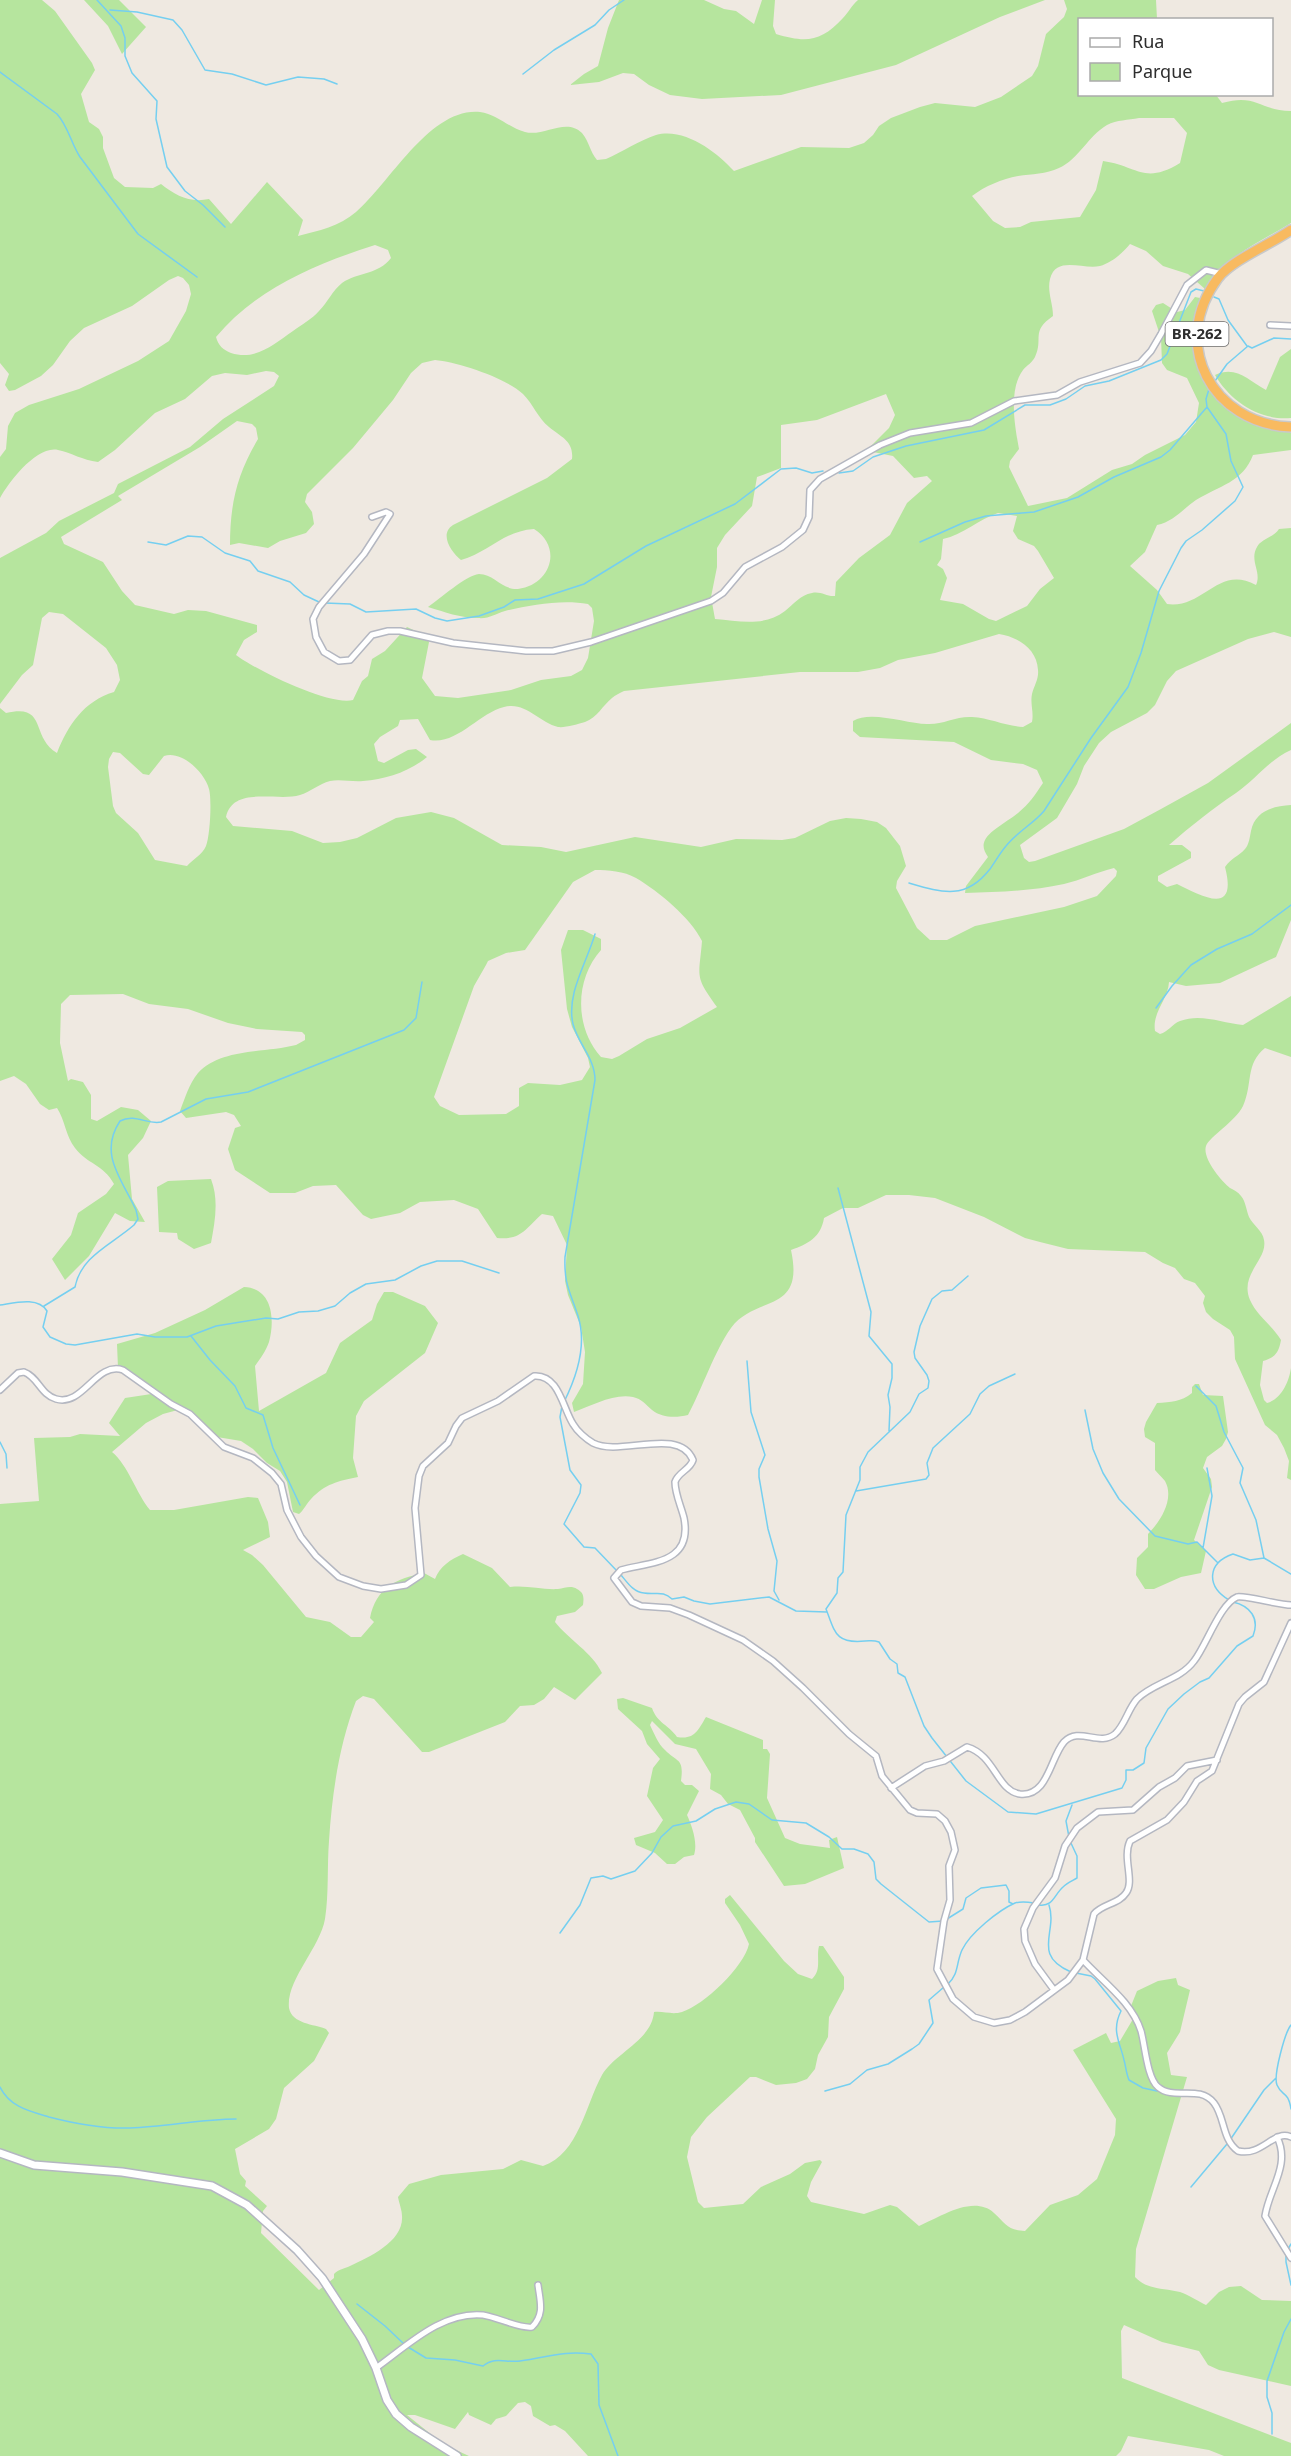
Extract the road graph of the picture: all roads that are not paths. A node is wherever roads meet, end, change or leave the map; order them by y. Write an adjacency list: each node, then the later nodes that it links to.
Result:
1 (1291, 230): 2 (highway, BR-262)
2 (1222, 274): 5 (highway, BR-262); 6 (street)
3 (1270, 325): 4 (street)
4 (1291, 326)
5 (1291, 427)
6 (372, 517)
7 (0, 1390): 11 (street)
8 (1291, 1605): 11 (street)
9 (1291, 1623): 10 (street)
10 (1217, 1760): 12 (street); 13 (street)
11 (891, 1788): 13 (street)
12 (1083, 1960): 13 (street); 14 (street)
13 (1054, 1990)
14 (1277, 2137): 15 (street); 17 (street)
15 (1291, 2137)
16 (0, 2153): 19 (street)
17 (1291, 2258)
18 (538, 2285): 19 (street)
19 (376, 2368): 20 (street)
20 (457, 2456)

